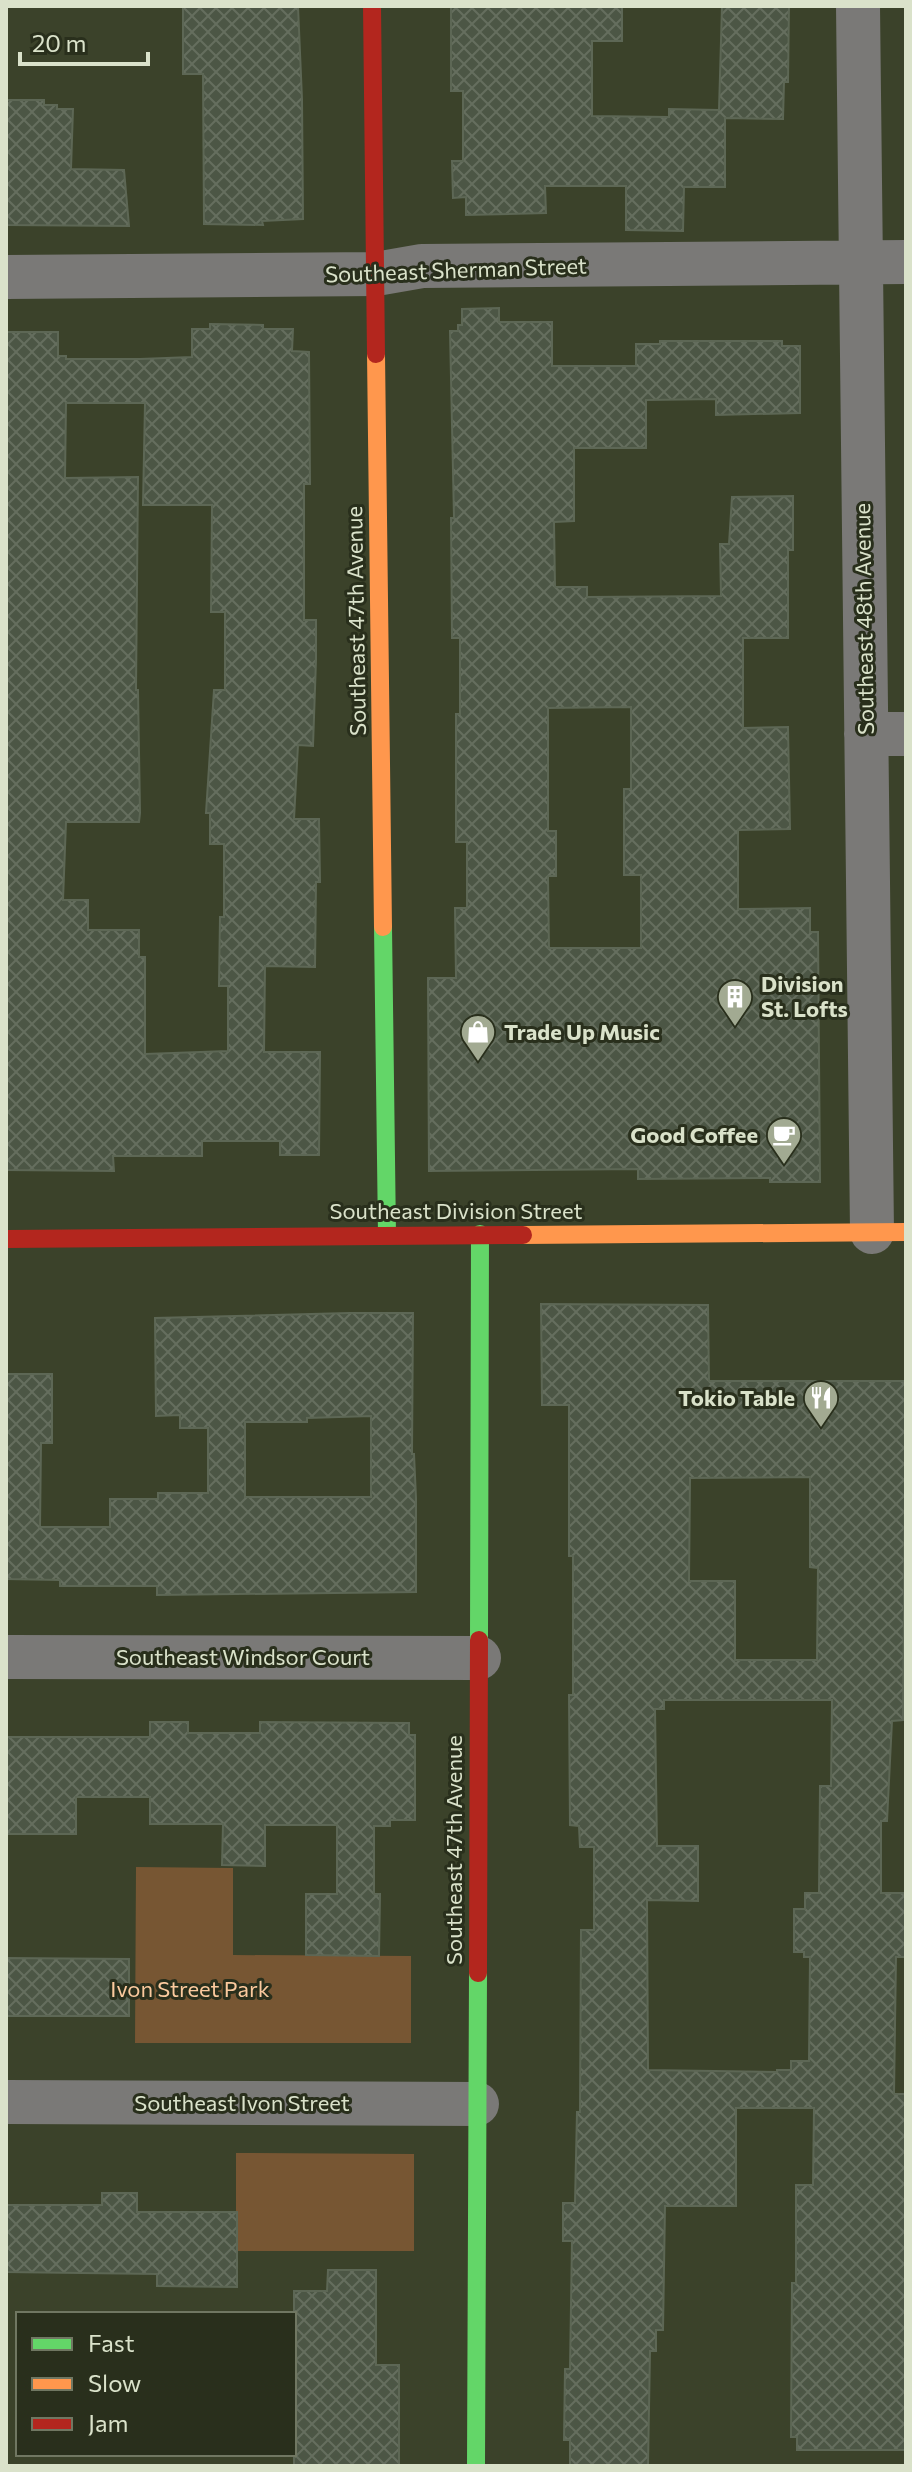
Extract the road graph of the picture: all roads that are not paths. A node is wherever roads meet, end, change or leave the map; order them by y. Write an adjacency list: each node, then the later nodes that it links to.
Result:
1 (372, 6): 5 (street, Southeast 47th Avenue)
2 (858, 6): 4 (street, Southeast 48th Avenue)
3 (906, 262): 4 (street, Southeast Sherman Street)
4 (860, 263): 5 (street, Southeast Sherman Street); 7 (street, Southeast 48th Avenue)
5 (376, 274): 6 (street, Southeast Sherman Street); 10 (street, Southeast 47th Avenue)
6 (6, 277)
7 (886, 734): 8 (street, Southeast 48th Avenue)
8 (889, 1232): 9 (street, Southeast Division Street)
9 (480, 1234): 10 (street, Southeast Division Street); 13 (street, Southeast 47th Avenue)
10 (387, 1235): 11 (street, Southeast Division Street)
11 (6, 1239)
12 (6, 1657): 13 (street, Southeast Windsor Court)
13 (479, 1658): 15 (street, Southeast 47th Avenue)
14 (6, 2102): 15 (street, Southeast Ivon Street)
15 (477, 2104): 16 (street, Southeast 47th Avenue)
16 (476, 2466)

